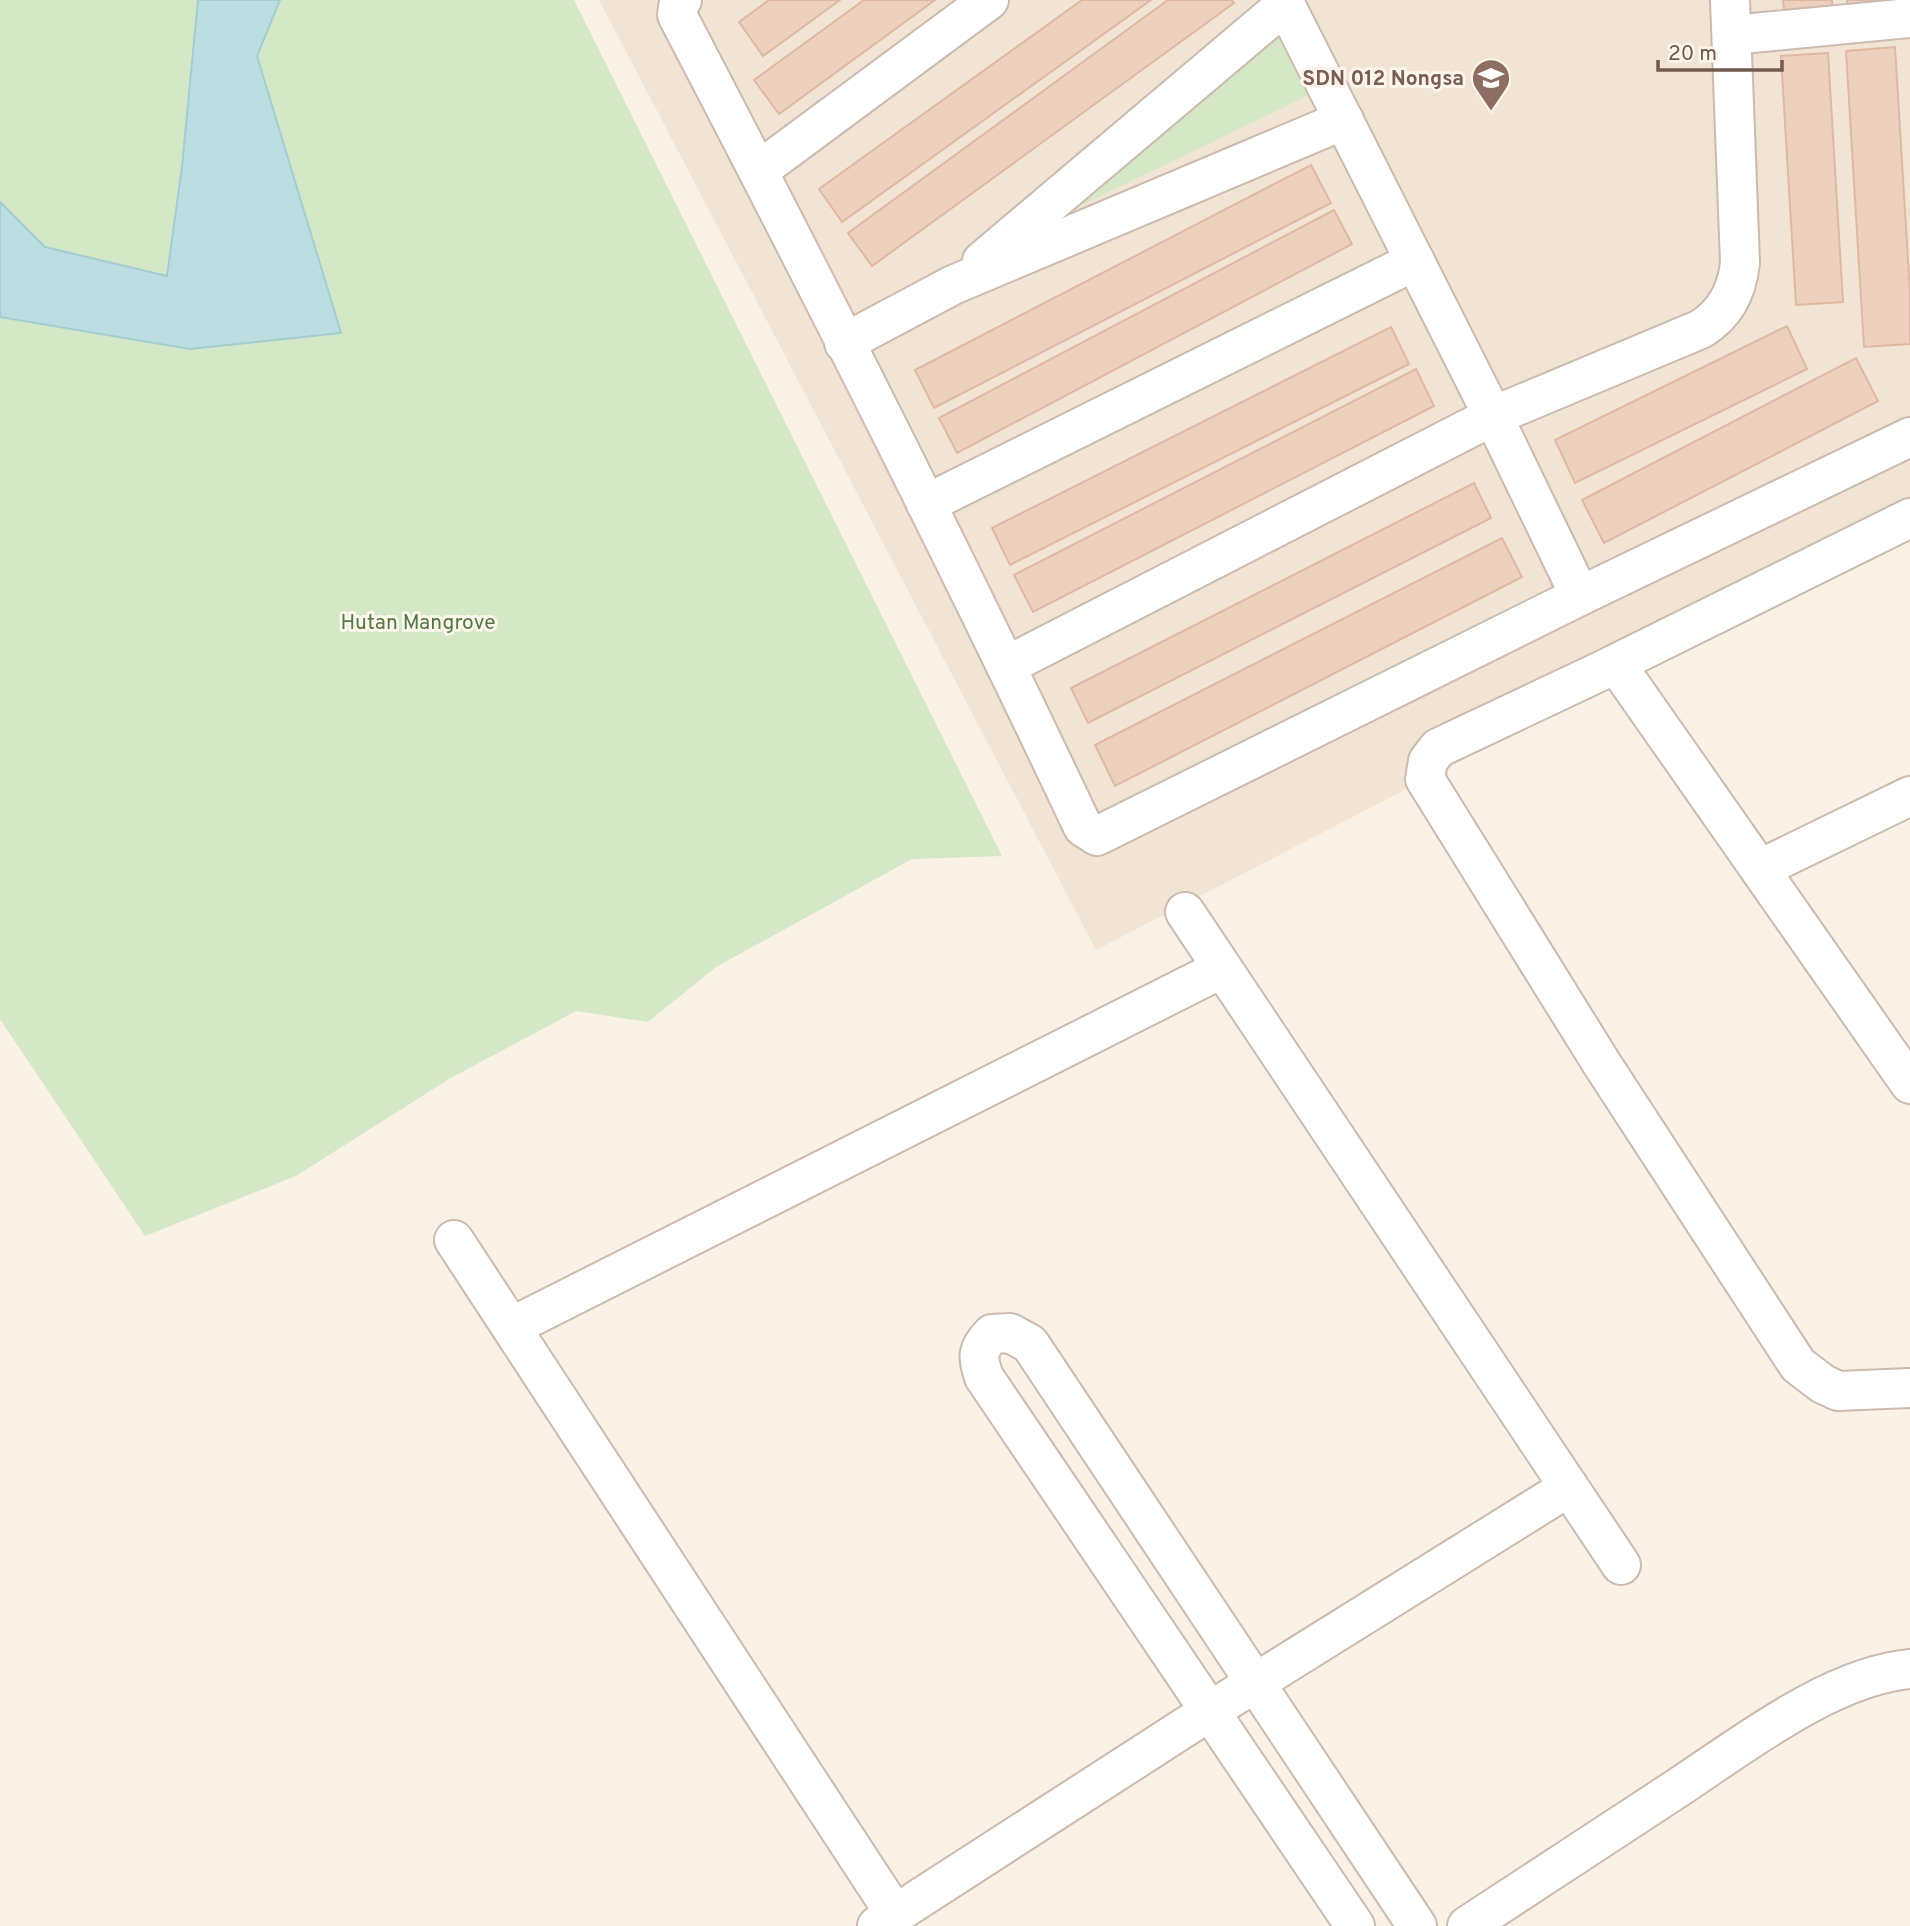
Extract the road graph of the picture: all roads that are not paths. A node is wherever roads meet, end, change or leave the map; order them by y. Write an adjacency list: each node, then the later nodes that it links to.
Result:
1 (682, 0): 7 (street)
2 (989, 0): 7 (street)
3 (1284, 3): 6 (street); 9 (street)
4 (1731, 18): 5 (street); 11 (street)
5 (1910, 18)
6 (1344, 120): 8 (street); 9 (street)
7 (758, 171): 10 (street)
8 (1415, 261): 11 (street); 13 (street)
9 (953, 285): 10 (street)
10 (844, 343): 13 (street)
11 (1493, 416): 15 (street); 17 (street)
12 (1910, 437): 15 (street)
13 (926, 504): 17 (street)
14 (1910, 518): 16 (street)
15 (1580, 596): 17 (street)
16 (1616, 664): 19 (street); 25 (street)
17 (1006, 666)
18 (1910, 796): 19 (street)
19 (1760, 869): 22 (street)
20 (1185, 912): 21 (street)
21 (1221, 969): 24 (street); 26 (street)
22 (1910, 1084)
23 (454, 1240): 24 (street)
24 (511, 1327): 31 (street)
25 (1910, 1388)
26 (1569, 1487): 27 (street); 29 (street)
27 (1621, 1564)
28 (1910, 1669): 34 (street)
29 (1255, 1684): 30 (street); 30 (street); 33 (street)
30 (1210, 1711): 31 (street); 32 (street)
31 (886, 1920)
32 (1356, 1926)
33 (1417, 1926)
34 (1468, 1926)

